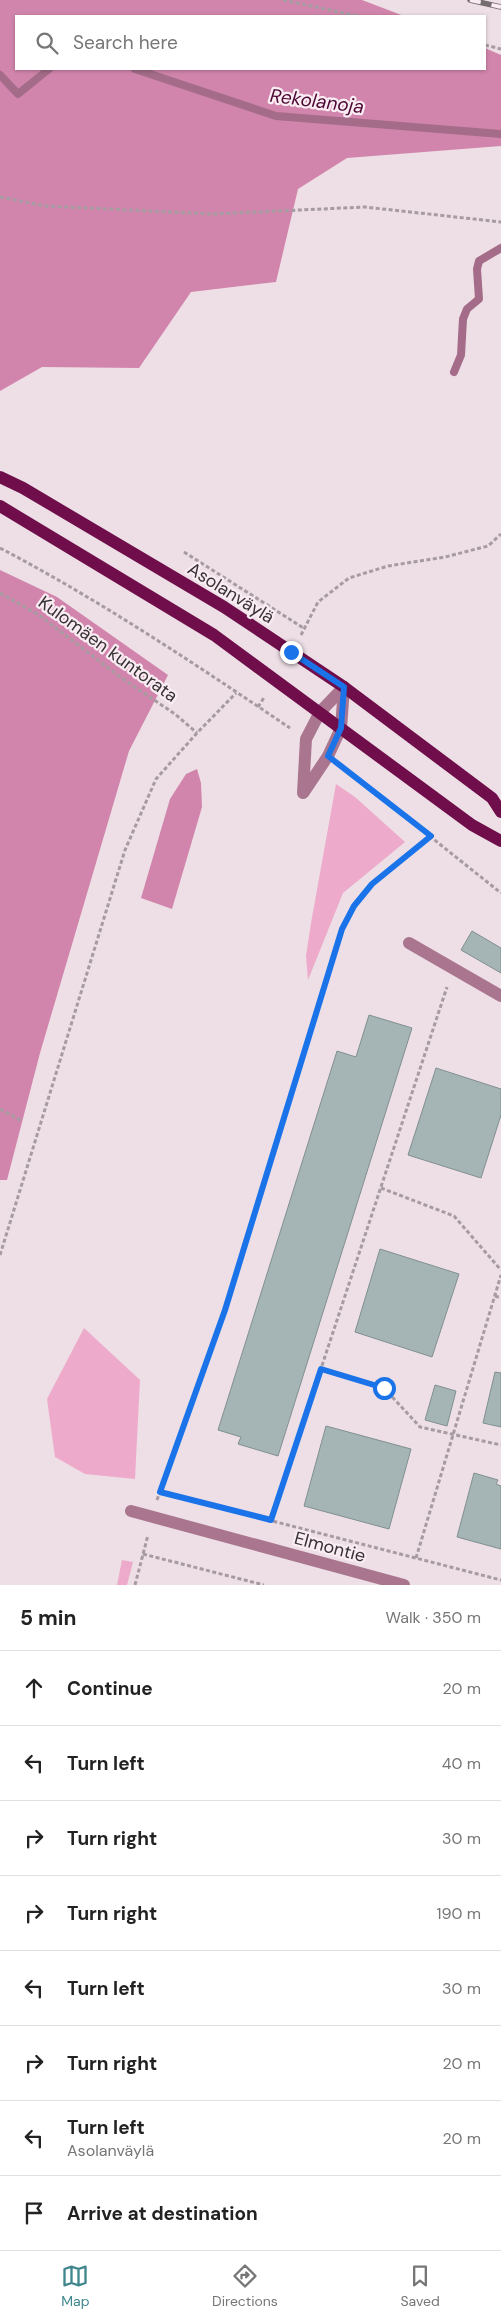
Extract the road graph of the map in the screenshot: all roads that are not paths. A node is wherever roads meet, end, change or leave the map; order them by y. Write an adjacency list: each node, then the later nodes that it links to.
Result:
1 (0, 477): 3 (main road, Asolanväylä)
2 (0, 506): 4 (main road)
3 (344, 687): 4 (street); 5 (street); 6 (main road, Asolanväylä)
4 (320, 712): 5 (main road); 5 (street)
5 (341, 728): 7 (main road)
6 (501, 812)
7 (501, 841)
8 (409, 943): 9 (street)
9 (501, 996)
10 (132, 1511): 11 (street, Elmontie)
11 (404, 1585)

